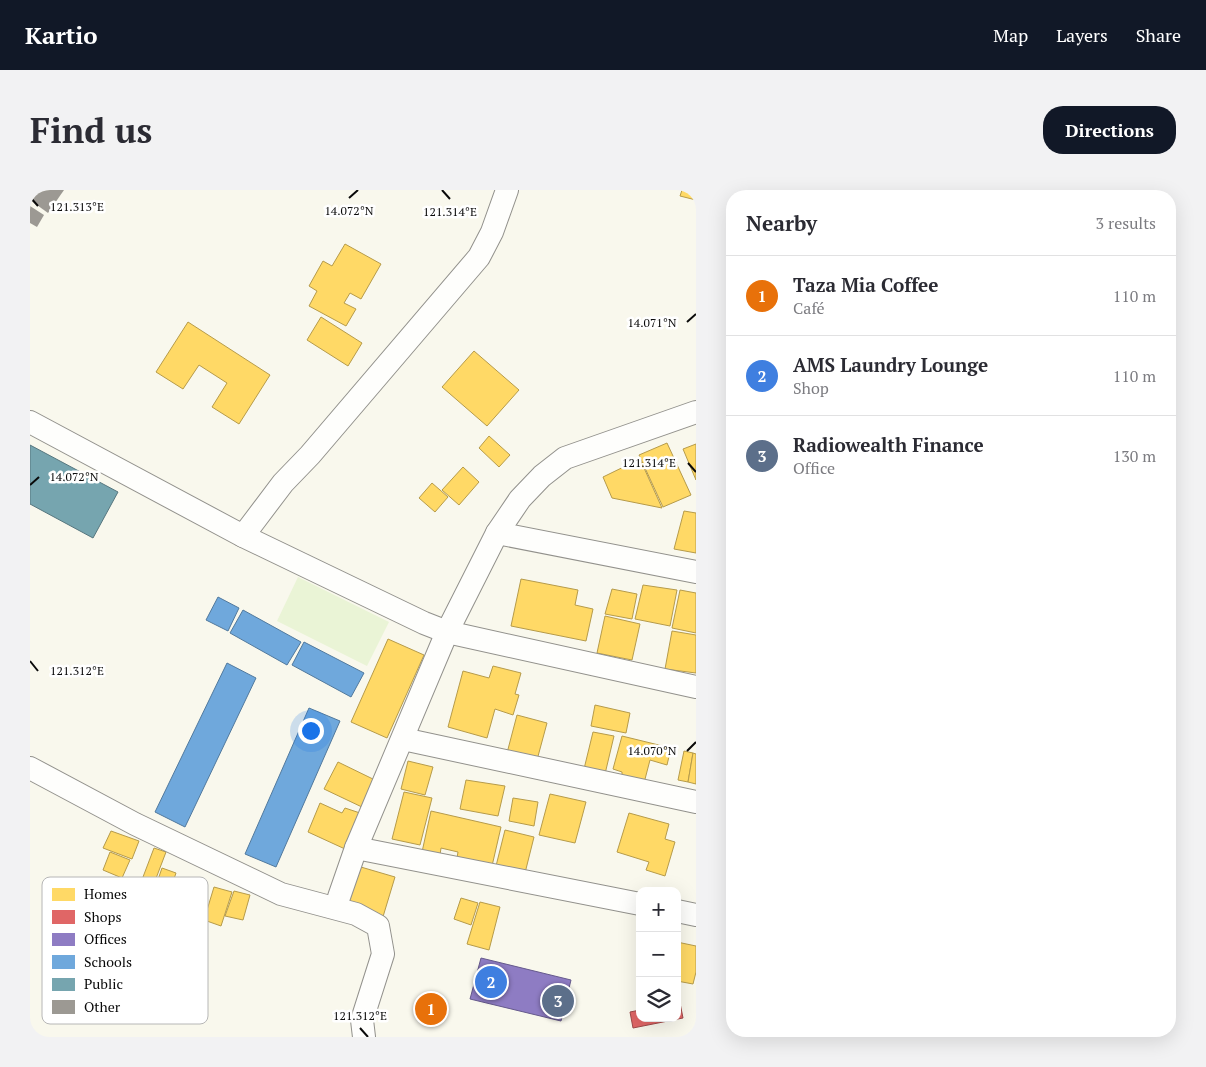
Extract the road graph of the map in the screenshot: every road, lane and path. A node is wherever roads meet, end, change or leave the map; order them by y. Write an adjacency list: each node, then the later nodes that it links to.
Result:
1 (506, 190): 5 (street)
2 (696, 412): 4 (street)
3 (30, 422): 5 (street)
4 (497, 533): 6 (street); 7 (street)
5 (243, 536): 7 (street)
6 (696, 572)
7 (447, 632): 8 (street); 9 (street)
8 (696, 687)
9 (403, 739): 11 (street); 12 (street)
10 (30, 768): 17 (street)
11 (696, 802)
12 (356, 848): 13 (street); 14 (street)
13 (339, 898)
14 (636, 903)
15 (681, 912): 16 (street)
16 (696, 915)
17 (364, 1037)

